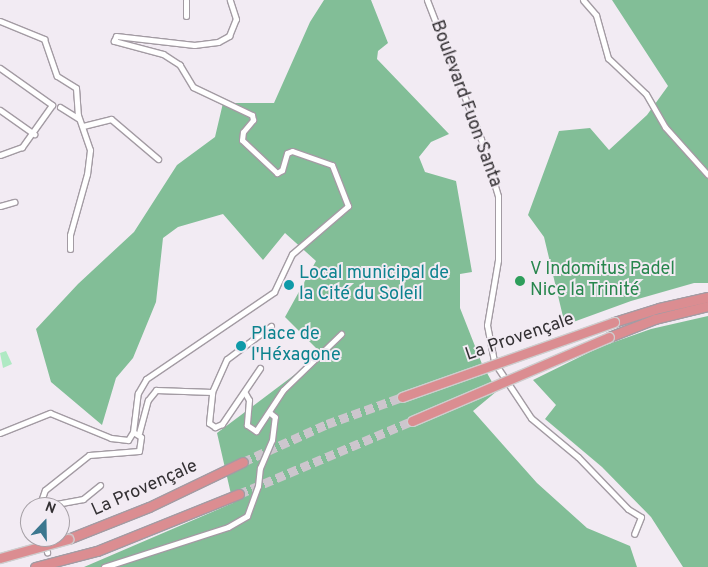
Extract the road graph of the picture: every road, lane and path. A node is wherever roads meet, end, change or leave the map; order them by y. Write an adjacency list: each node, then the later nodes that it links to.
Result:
1 (186, 0): 5 (street)
2 (230, 0): 30 (street)
3 (428, 0): 37 (street, Boulevard Fuon Santa)
4 (583, 0): 15 (street)
5 (186, 16)
6 (0, 21): 10 (street)
7 (0, 68): 12 (street)
8 (60, 107): 10 (street)
9 (0, 110): 12 (street)
10 (79, 119): 11 (street)
11 (83, 126): 14 (street); 18 (street)
12 (34, 134): 13 (street)
13 (0, 155)
14 (158, 159)
15 (708, 175)
16 (14, 202): 17 (street)
17 (0, 206)
18 (70, 249)
19 (708, 298): 26 (highway, La Provençale, bridge)
20 (708, 306): 28 (highway, La Provençale, bridge)
21 (271, 326): 24 (street)
22 (340, 334): 27 (street)
23 (260, 368): 25 (street)
24 (212, 392): 25 (street); 30 (street)
25 (245, 393): 27 (street)
26 (402, 397)
27 (270, 413): 42 (street)
28 (412, 421)
29 (0, 433): 30 (street)
30 (134, 434): 31 (street); 31 (street)
31 (142, 443): 35 (street)
32 (244, 462): 40 (highway, La Provençale, bridge)
33 (100, 485): 36 (street)
34 (239, 494): 41 (highway)
35 (43, 497)
36 (70, 501)
37 (634, 534)
38 (46, 547): 39 (street)
39 (47, 552)
40 (0, 558)
41 (36, 567)
42 (104, 567)

